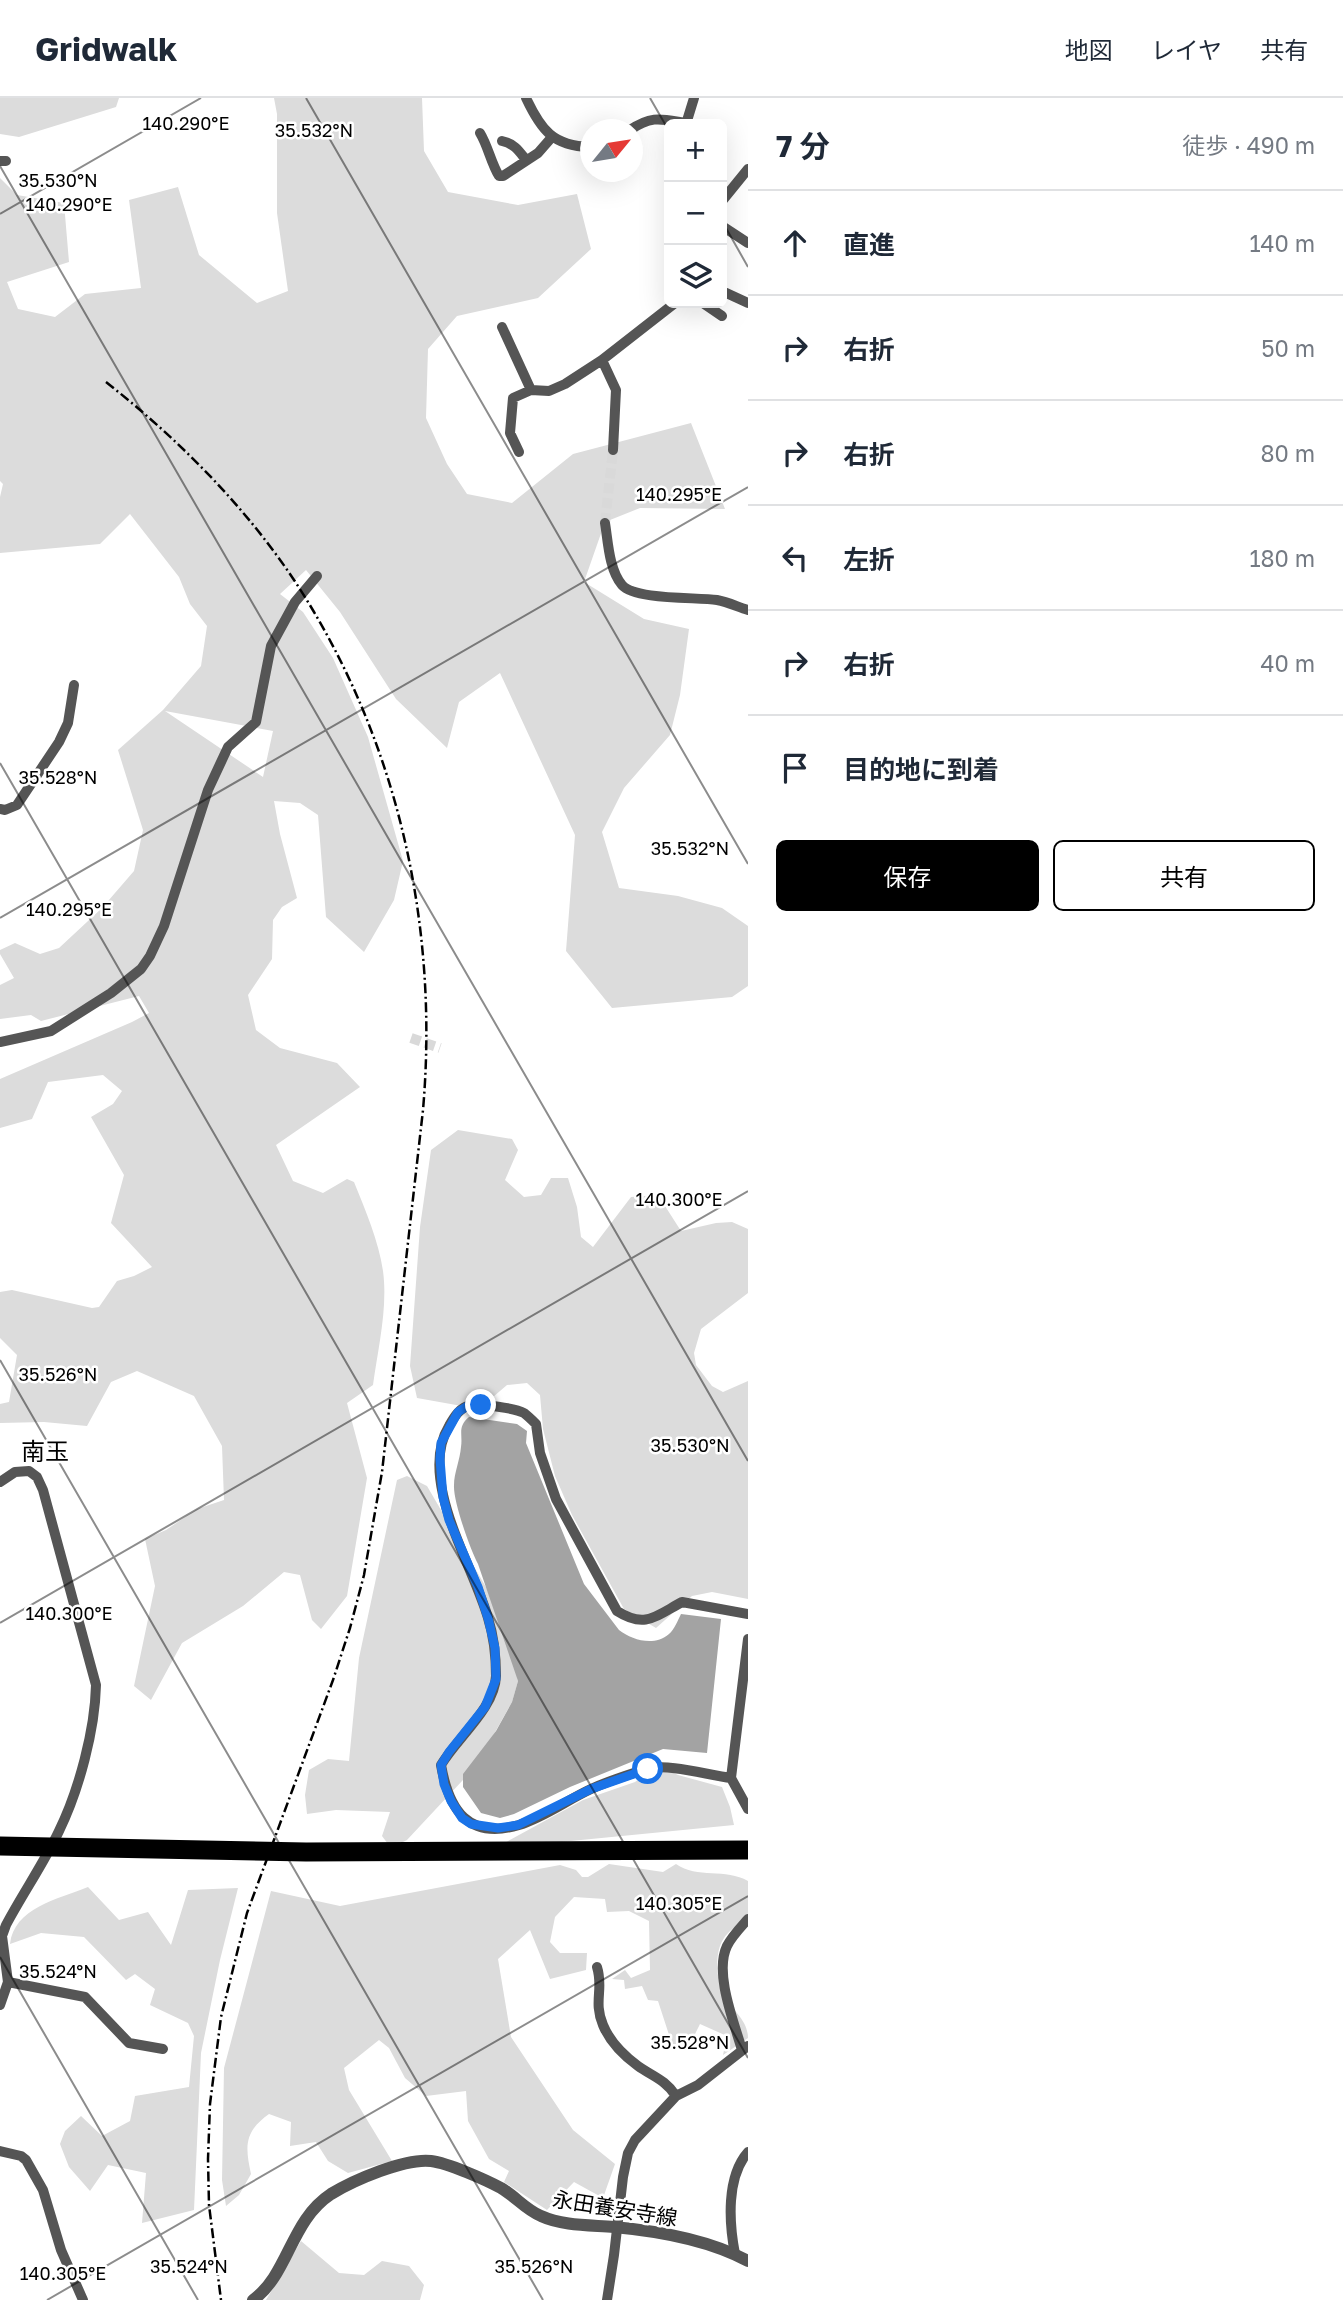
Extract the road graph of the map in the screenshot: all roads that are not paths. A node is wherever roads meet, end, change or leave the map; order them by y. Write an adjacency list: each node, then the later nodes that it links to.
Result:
1 (526, 98): 7 (street)
2 (694, 98): 3 (street)
3 (688, 119)
4 (664, 120): 5 (street)
5 (643, 121)
6 (480, 132): 10 (street)
7 (552, 138): 9 (street); 10 (street)
8 (502, 141): 10 (street)
9 (580, 146)
10 (526, 160)
11 (748, 169): 12 (street)
12 (727, 195)
13 (727, 229): 14 (street)
14 (748, 243)
15 (727, 293): 16 (street)
16 (748, 303)
17 (667, 308): 21 (street)
18 (711, 308): 19 (street)
19 (722, 316)
20 (502, 327): 22 (street)
21 (602, 360): 22 (street); 23 (street)
22 (531, 390): 24 (street)
23 (613, 450)
24 (519, 452)
25 (605, 523): 27 (street)
26 (317, 576): 30 (street)
27 (748, 610)
28 (74, 685): 29 (street)
29 (0, 809)
30 (0, 1042)
31 (0, 1482): 40 (street)
32 (748, 1614): 34 (street)
33 (748, 1639): 34 (street)
34 (731, 1778): 35 (street)
35 (748, 1809)
36 (0, 1846): 37 (highway)
37 (748, 1850)
38 (748, 1919): 42 (street)
39 (597, 1967): 44 (street)
40 (8, 1982): 41 (street); 43 (street)
41 (0, 2005)
42 (745, 2048): 44 (street)
43 (163, 2049)
44 (676, 2096): 47 (street)
45 (0, 2151): 50 (street)
46 (748, 2152): 48 (street)
47 (618, 2227): 48 (street, 永田養安寺線); 51 (street, 永田養安寺線); 52 (street)
48 (735, 2254): 49 (street, 永田養安寺線)
49 (748, 2262)
50 (83, 2300)
51 (253, 2300)
52 (607, 2300)

